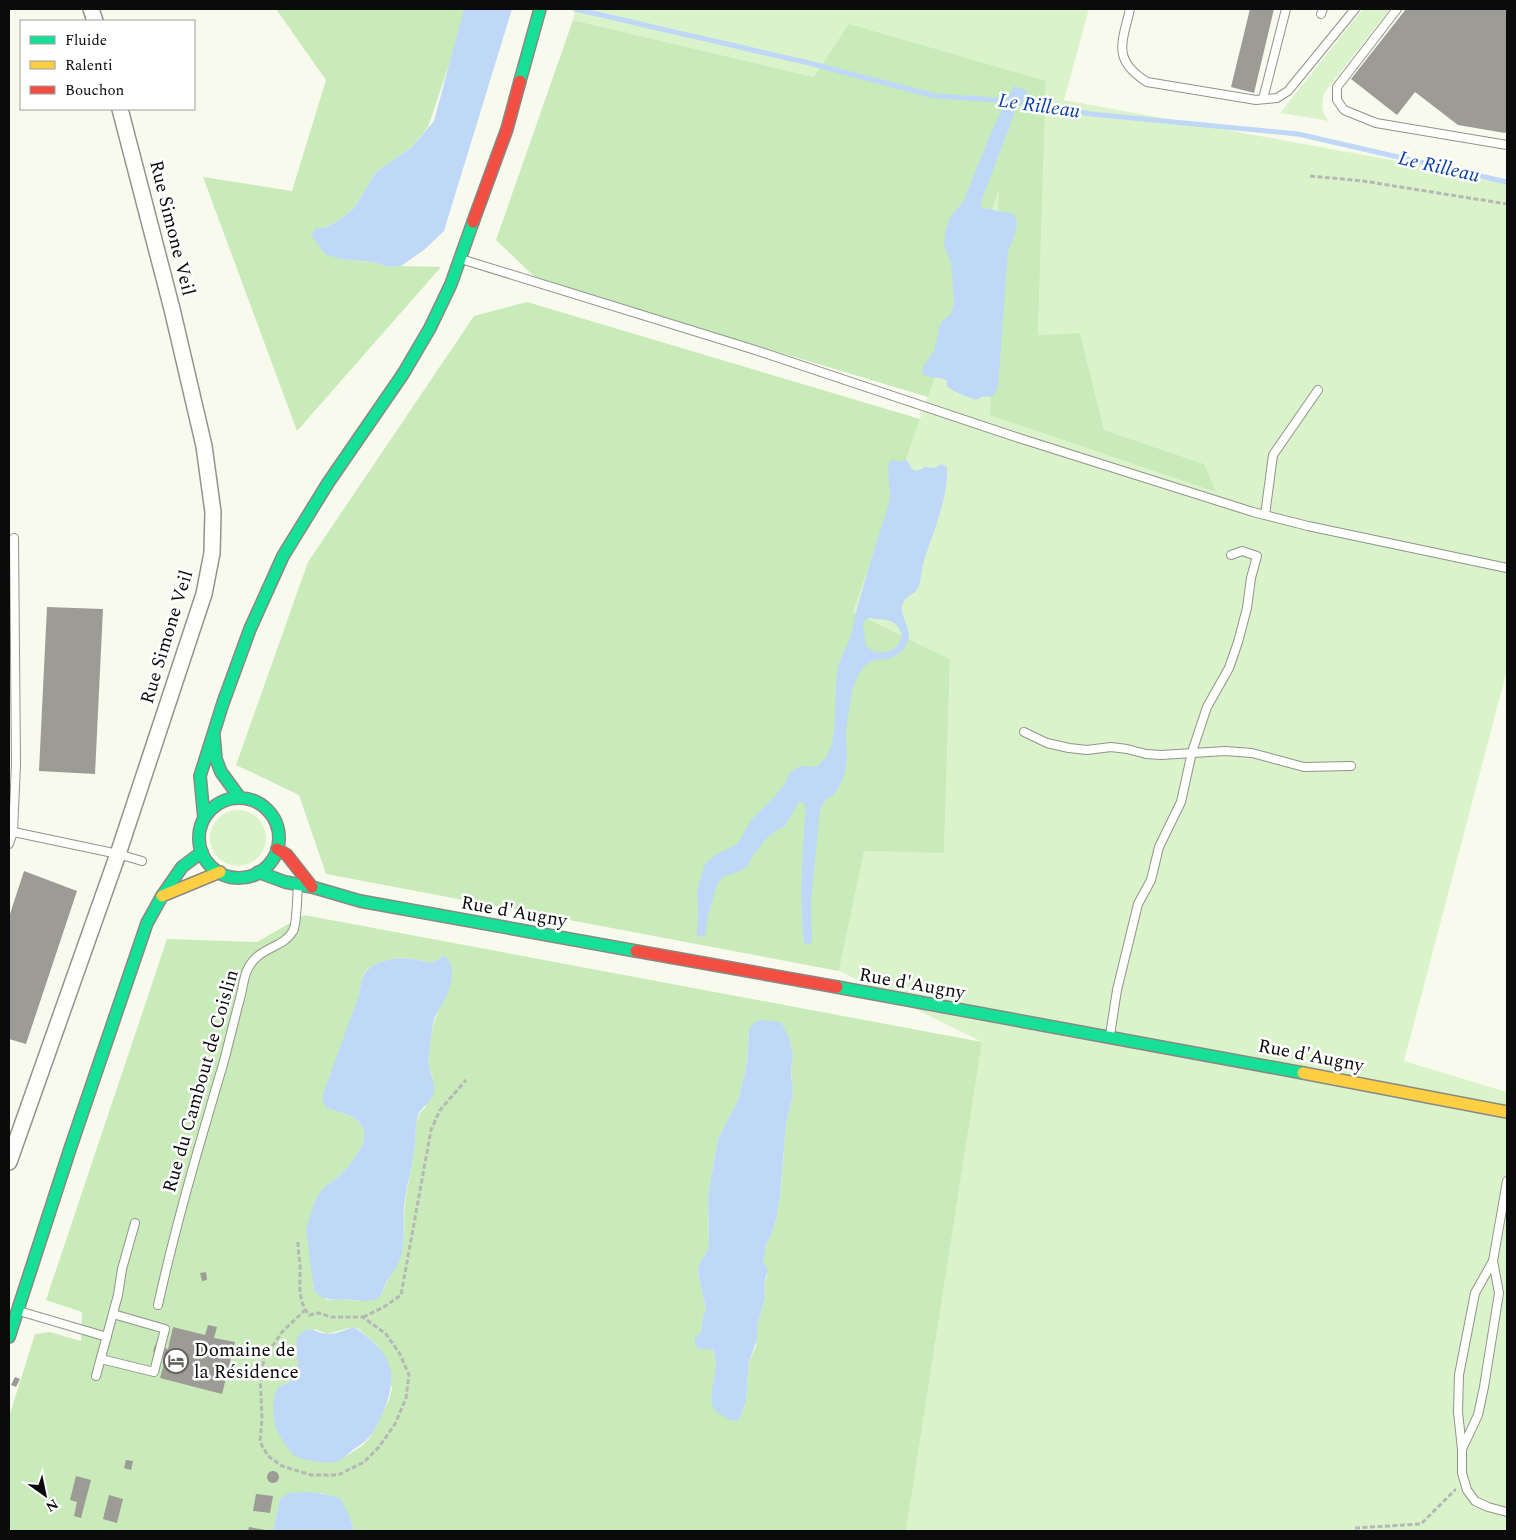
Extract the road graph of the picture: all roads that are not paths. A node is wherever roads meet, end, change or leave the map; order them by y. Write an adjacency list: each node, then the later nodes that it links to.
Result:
1 (540, 9): 9 (main road)
2 (1130, 9): 6 (lane)
3 (1286, 9): 6 (lane)
4 (1355, 9): 6 (lane)
5 (1397, 9): 8 (lane)
6 (1263, 99)
7 (120, 110): 25 (street, Rue Simone Veil)
8 (1507, 145)
9 (461, 259): 11 (lane); 16 (main road)
10 (1318, 390): 11 (lane)
11 (1265, 515): 14 (lane)
12 (14, 538): 21 (lane)
13 (1231, 555): 17 (lane)
14 (1507, 568)
15 (1024, 732): 17 (lane)
16 (214, 734): 19 (main road); 20 (main road)
17 (1192, 752): 18 (lane); 32 (lane)
18 (1351, 766)
19 (240, 798): 20 (main road); 23 (main road)
20 (204, 818): 24 (main road)
21 (11, 832): 22 (lane); 25 (lane)
22 (9, 844)
23 (277, 850): 28 (main road); 30 (main road)
24 (202, 852): 27 (main road); 31 (main road)
25 (118, 854): 26 (lane); 34 (street, Rue Simone Veil)
26 (142, 861)
27 (220, 872): 28 (main road); 31 (main road)
28 (258, 872): 29 (main road, Rue d'Augny)
29 (298, 884): 30 (main road, Rue d'Augny); 38 (lane, Rue du Cambout de Coislin)
30 (312, 887): 32 (main road, Rue d'Augny)
31 (162, 896): 39 (main road)
32 (1109, 1037): 33 (main road, Rue d'Augny)
33 (1507, 1112)
34 (9, 1162)
35 (1507, 1181): 37 (lane)
36 (135, 1222): 40 (lane)
37 (1493, 1261): 45 (lane); 45 (lane)
38 (158, 1305)
39 (18, 1310): 41 (main road); 42 (lane)
40 (113, 1314): 42 (lane); 43 (lane)
41 (9, 1337)
42 (107, 1337): 43 (lane)
43 (101, 1359): 44 (lane)
44 (96, 1376)
45 (1462, 1449): 46 (lane)
46 (1507, 1512)

